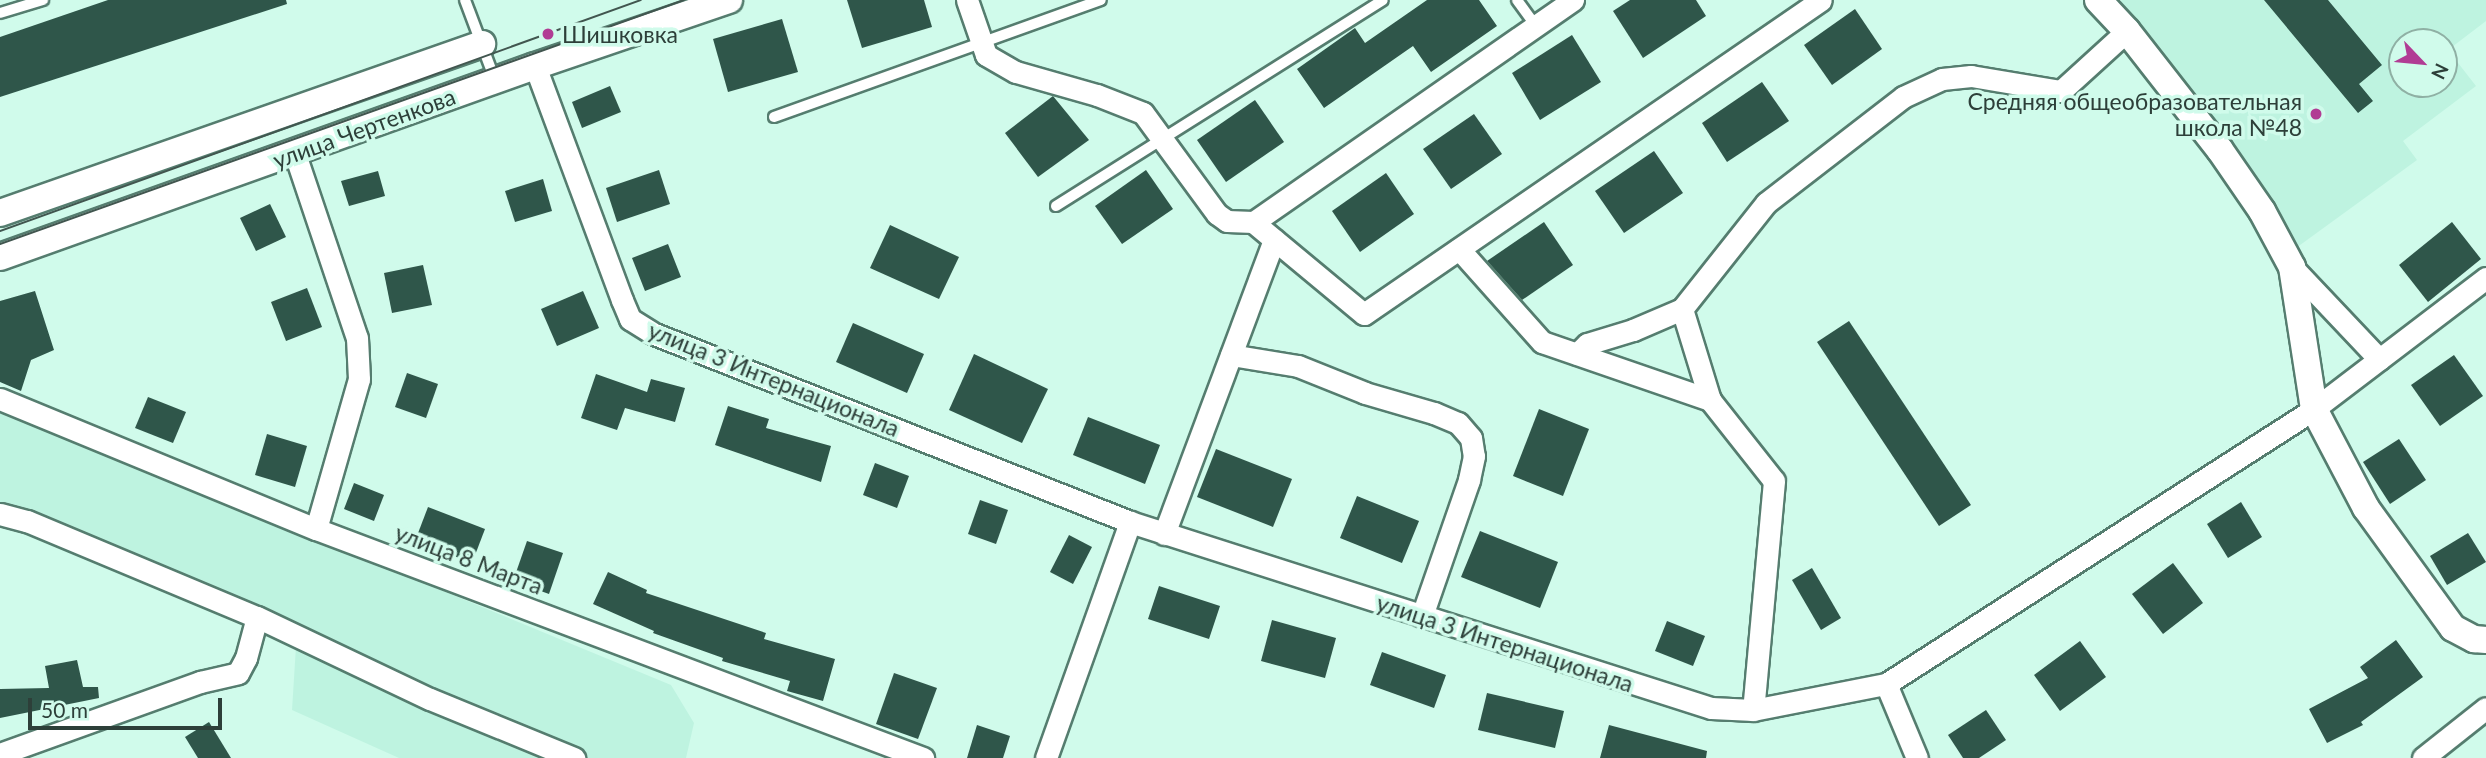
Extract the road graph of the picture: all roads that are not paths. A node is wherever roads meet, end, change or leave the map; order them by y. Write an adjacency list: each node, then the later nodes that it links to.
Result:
1 (43, 0): 11 (lane)
2 (729, 0): 16 (street, улица Чертенкова)
3 (967, 0): 14 (street)
4 (1101, 0): 14 (lane)
5 (1383, 0): 19 (lane)
6 (1517, 0): 12 (lane)
7 (1573, 0): 12 (street)
8 (1821, 0): 25 (street)
9 (2098, 0): 13 (street)
10 (468, 1): 15 (lane)
11 (0, 13)
12 (1536, 26): 23 (street)
13 (2127, 31): 27 (street); 29 (street)
14 (982, 43): 18 (lane); 19 (street)
15 (482, 44): 17 (lane); 22 (street)
16 (535, 66): 17 (street, улица Чертенкова); 37 (street, улица 3 Интернационала)
17 (495, 80): 20 (street, улица Чертенкова)
18 (774, 117)
19 (1164, 138): 21 (lane); 23 (street)
20 (295, 154): 26 (street, улица Чертенкова); 38 (street)
21 (1056, 206)
22 (0, 213)
23 (1253, 222): 24 (street)
24 (1274, 240): 25 (street); 31 (street)
25 (1458, 249): 30 (street)
26 (0, 257)
27 (2292, 267): 32 (street); 35 (street)
28 (2486, 278): 32 (street)
29 (1682, 309): 30 (street); 34 (street)
30 (1577, 354): 34 (street)
31 (1231, 355): 39 (street); 40 (street)
32 (2379, 359): 35 (street)
33 (0, 399): 38 (street, улица 8 Марта)
34 (1710, 400): 45 (street)
35 (2314, 409): 42 (street); 43 (street)
36 (0, 514): 41 (street)
37 (1130, 522): 39 (street, улица 3 Интернационала); 49 (street)
38 (316, 529): 48 (street, улица 8 Марта)
39 (1164, 534): 40 (street, улица 3 Интернационала)
40 (1422, 616): 45 (street, улица 3 Интернационала)
41 (257, 617): 46 (street); 47 (street)
42 (2486, 640)
43 (1886, 684): 45 (street, улица 3 Интернационала); 50 (street)
44 (2486, 708): 51 (street)
45 (1753, 709)
46 (0, 754)
47 (574, 758)
48 (923, 758)
49 (1046, 758)
50 (1917, 758)
51 (2423, 758)

